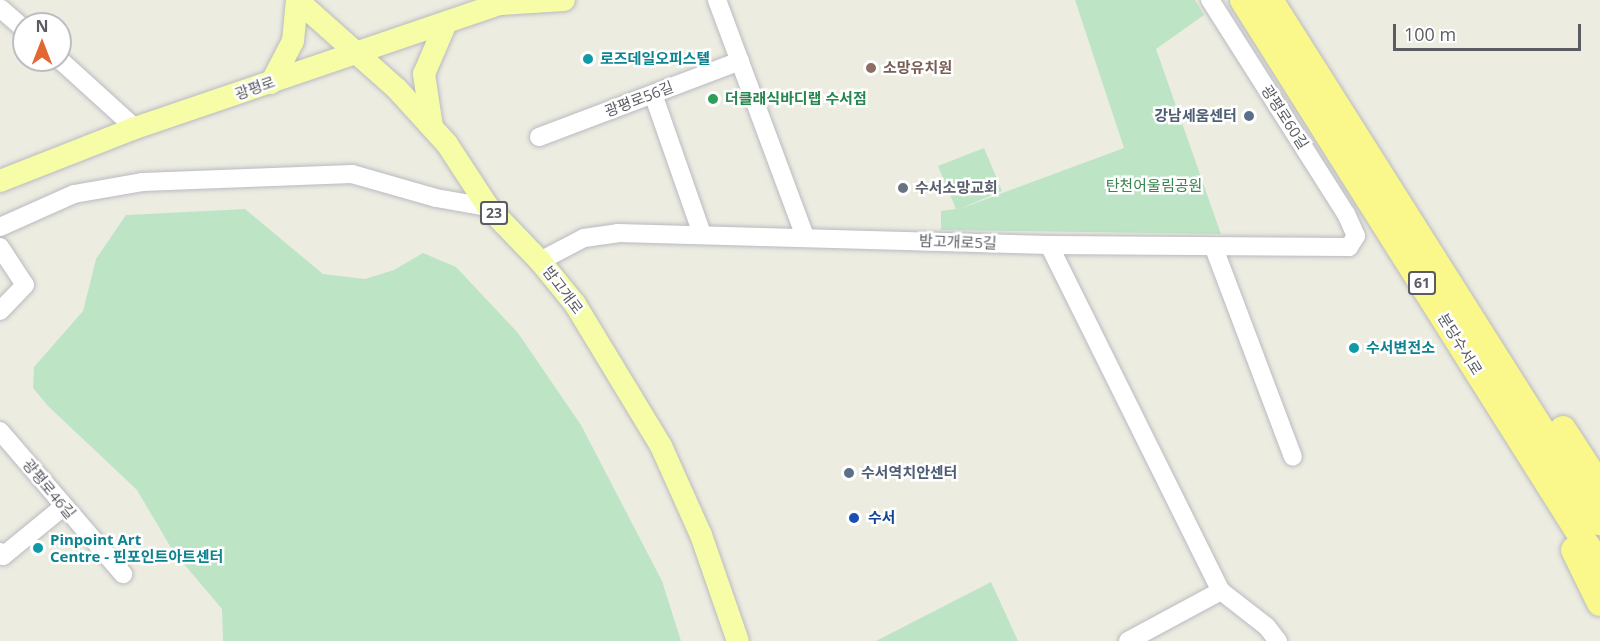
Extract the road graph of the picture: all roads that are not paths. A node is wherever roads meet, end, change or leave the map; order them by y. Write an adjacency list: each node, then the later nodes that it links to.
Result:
1 (297, 0): 11 (main road, 밤고개로 / 23); 14 (main road)
2 (564, 0): 7 (main road, 광평로)
3 (717, 0): 12 (street)
4 (1210, 0): 24 (street, 광평로60길)
5 (1243, 0): 32 (highway, 분당수서로 / 61)
6 (1270, 0): 29 (highway, 분당수서로 / 61)
7 (504, 1): 10 (main road, 광평로)
8 (0, 8): 9 (street)
9 (12, 18)
10 (446, 23): 11 (main road, 광평로); 17 (main road)
11 (357, 52): 14 (main road, 광평로); 17 (main road, 밤고개로 / 23)
12 (740, 61): 15 (street, 광평로56길); 23 (street)
13 (72, 71): 16 (street)
14 (271, 82): 16 (main road, 광평로)
15 (653, 94): 18 (street, 광평로56길); 22 (street)
16 (135, 128): 19 (main road, 광평로)
17 (432, 128): 20 (main road, 밤고개로 / 23)
18 (539, 137)
19 (0, 182)
20 (488, 207): 21 (street); 28 (main road, 밤고개로 / 23)
21 (0, 227)
22 (702, 234): 23 (street, 밤고개로5길); 28 (street, 밤고개로5길)
23 (805, 236): 25 (street, 밤고개로5길)
24 (1356, 236): 27 (street, 밤고개로5길)
25 (1049, 245): 27 (street, 밤고개로5길); 40 (street)
26 (0, 247): 30 (street)
27 (1214, 248): 33 (street)
28 (540, 261): 42 (main road, 밤고개로 / 23)
29 (1455, 288): 34 (highway); 36 (highway, 분당수서로 / 61)
30 (0, 311)
31 (0, 431): 35 (street, 광평로46길)
32 (1527, 449): 38 (highway, 분당수서로 / 61); 41 (highway)
33 (1293, 457)
34 (1600, 486)
35 (64, 506): 37 (street); 39 (street, 광평로46길)
36 (1600, 522)
37 (0, 552)
38 (1600, 566)
39 (123, 574)
40 (1221, 591): 43 (street); 44 (street)
41 (1600, 603)
42 (738, 641)
43 (1128, 641)
44 (1278, 641)

